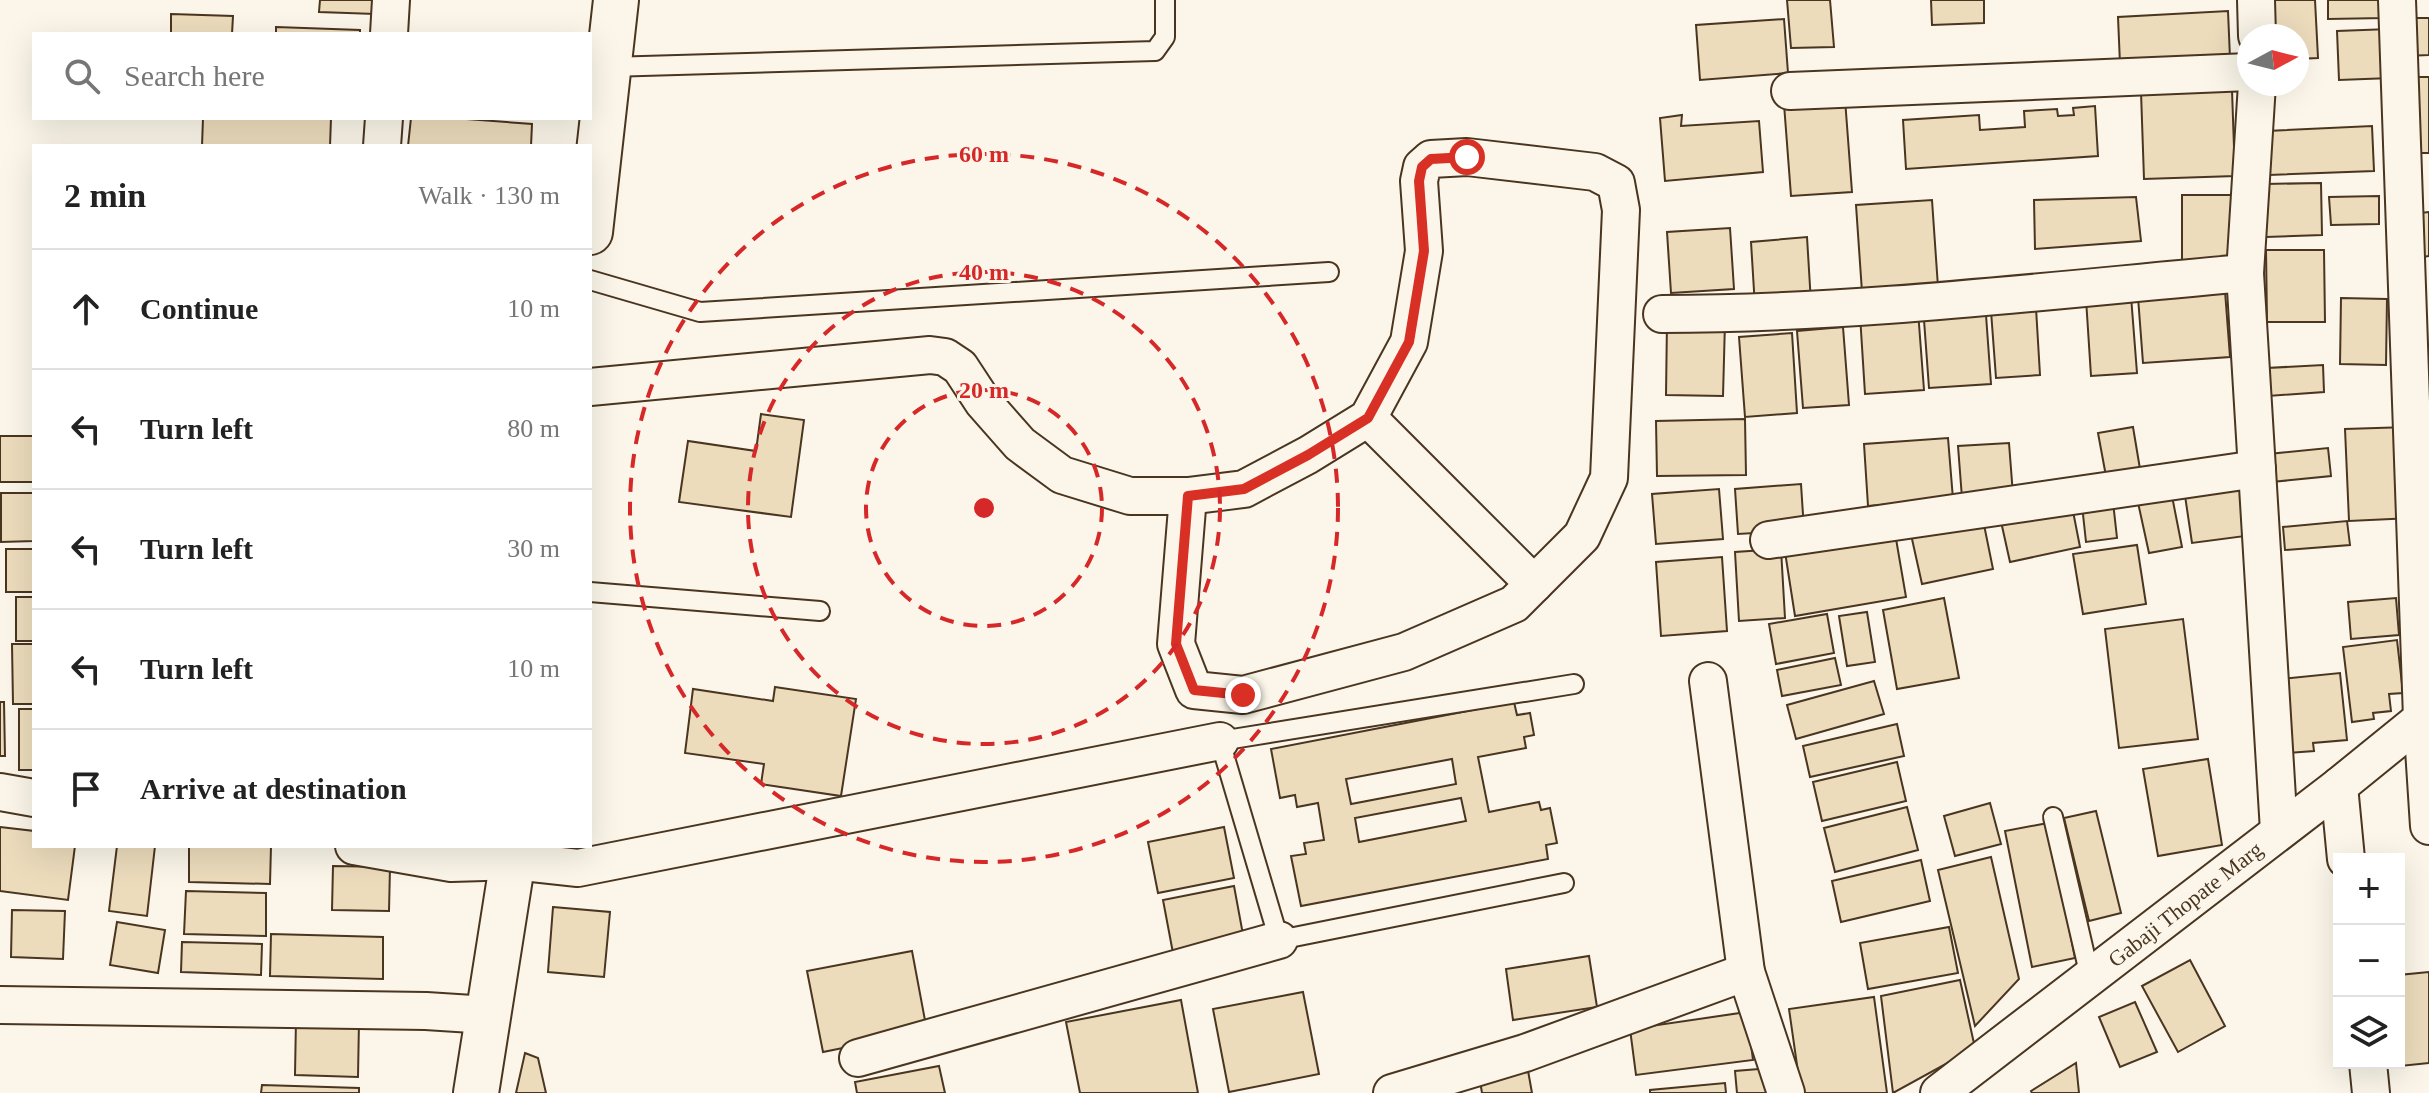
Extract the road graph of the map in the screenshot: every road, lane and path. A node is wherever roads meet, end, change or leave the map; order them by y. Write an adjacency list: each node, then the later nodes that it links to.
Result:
1 (391, 0): 7 (street)
2 (616, 0): 8 (main road)
3 (1165, 0): 8 (lane)
4 (2256, 0): 6 (street)
5 (2397, 0): 29 (street)
6 (2257, 24)
7 (389, 32)
8 (608, 67): 14 (main road)
9 (2237, 72): 10 (street)
10 (1790, 91)
11 (2256, 96): 16 (street)
12 (384, 120): 13 (street)
13 (382, 144)
14 (592, 214)
15 (1329, 272): 17 (lane)
16 (2245, 273): 18 (street); 21 (street)
17 (592, 281)
18 (1662, 314)
19 (592, 387): 22 (street)
20 (1368, 418): 22 (street); 24 (street); 24 (street)
21 (2257, 469): 23 (street); 36 (street)
22 (1188, 496): 24 (street)
23 (1769, 540)
24 (1534, 584)
25 (592, 592): 26 (lane)
26 (820, 611)
27 (1708, 681): 42 (street)
28 (1574, 684): 30 (lane)
29 (2426, 716): 31 (street, Gabaji Thopate Marg); 35 (street)
30 (1220, 741): 38 (street); 41 (lane)
31 (2339, 786): 36 (street, Gabaji Thopate Marg); 39 (street)
32 (0, 792): 33 (street)
33 (32, 798)
34 (2053, 817): 43 (lane)
35 (2429, 826)
36 (2279, 831): 43 (street, Gabaji Thopate Marg)
37 (365, 848): 38 (street)
38 (514, 853): 45 (main road)
39 (2345, 853)
40 (1564, 883): 41 (lane)
41 (1279, 940): 46 (street)
42 (1746, 972): 49 (street); 50 (street)
43 (2090, 977): 51 (street, Gabaji Thopate Marg)
44 (0, 1005): 45 (street)
45 (488, 1015): 48 (main road)
46 (858, 1058)
47 (2369, 1069): 52 (street)
48 (476, 1093)
49 (1392, 1093)
50 (1786, 1093)
51 (1939, 1093)
52 (2371, 1093)

